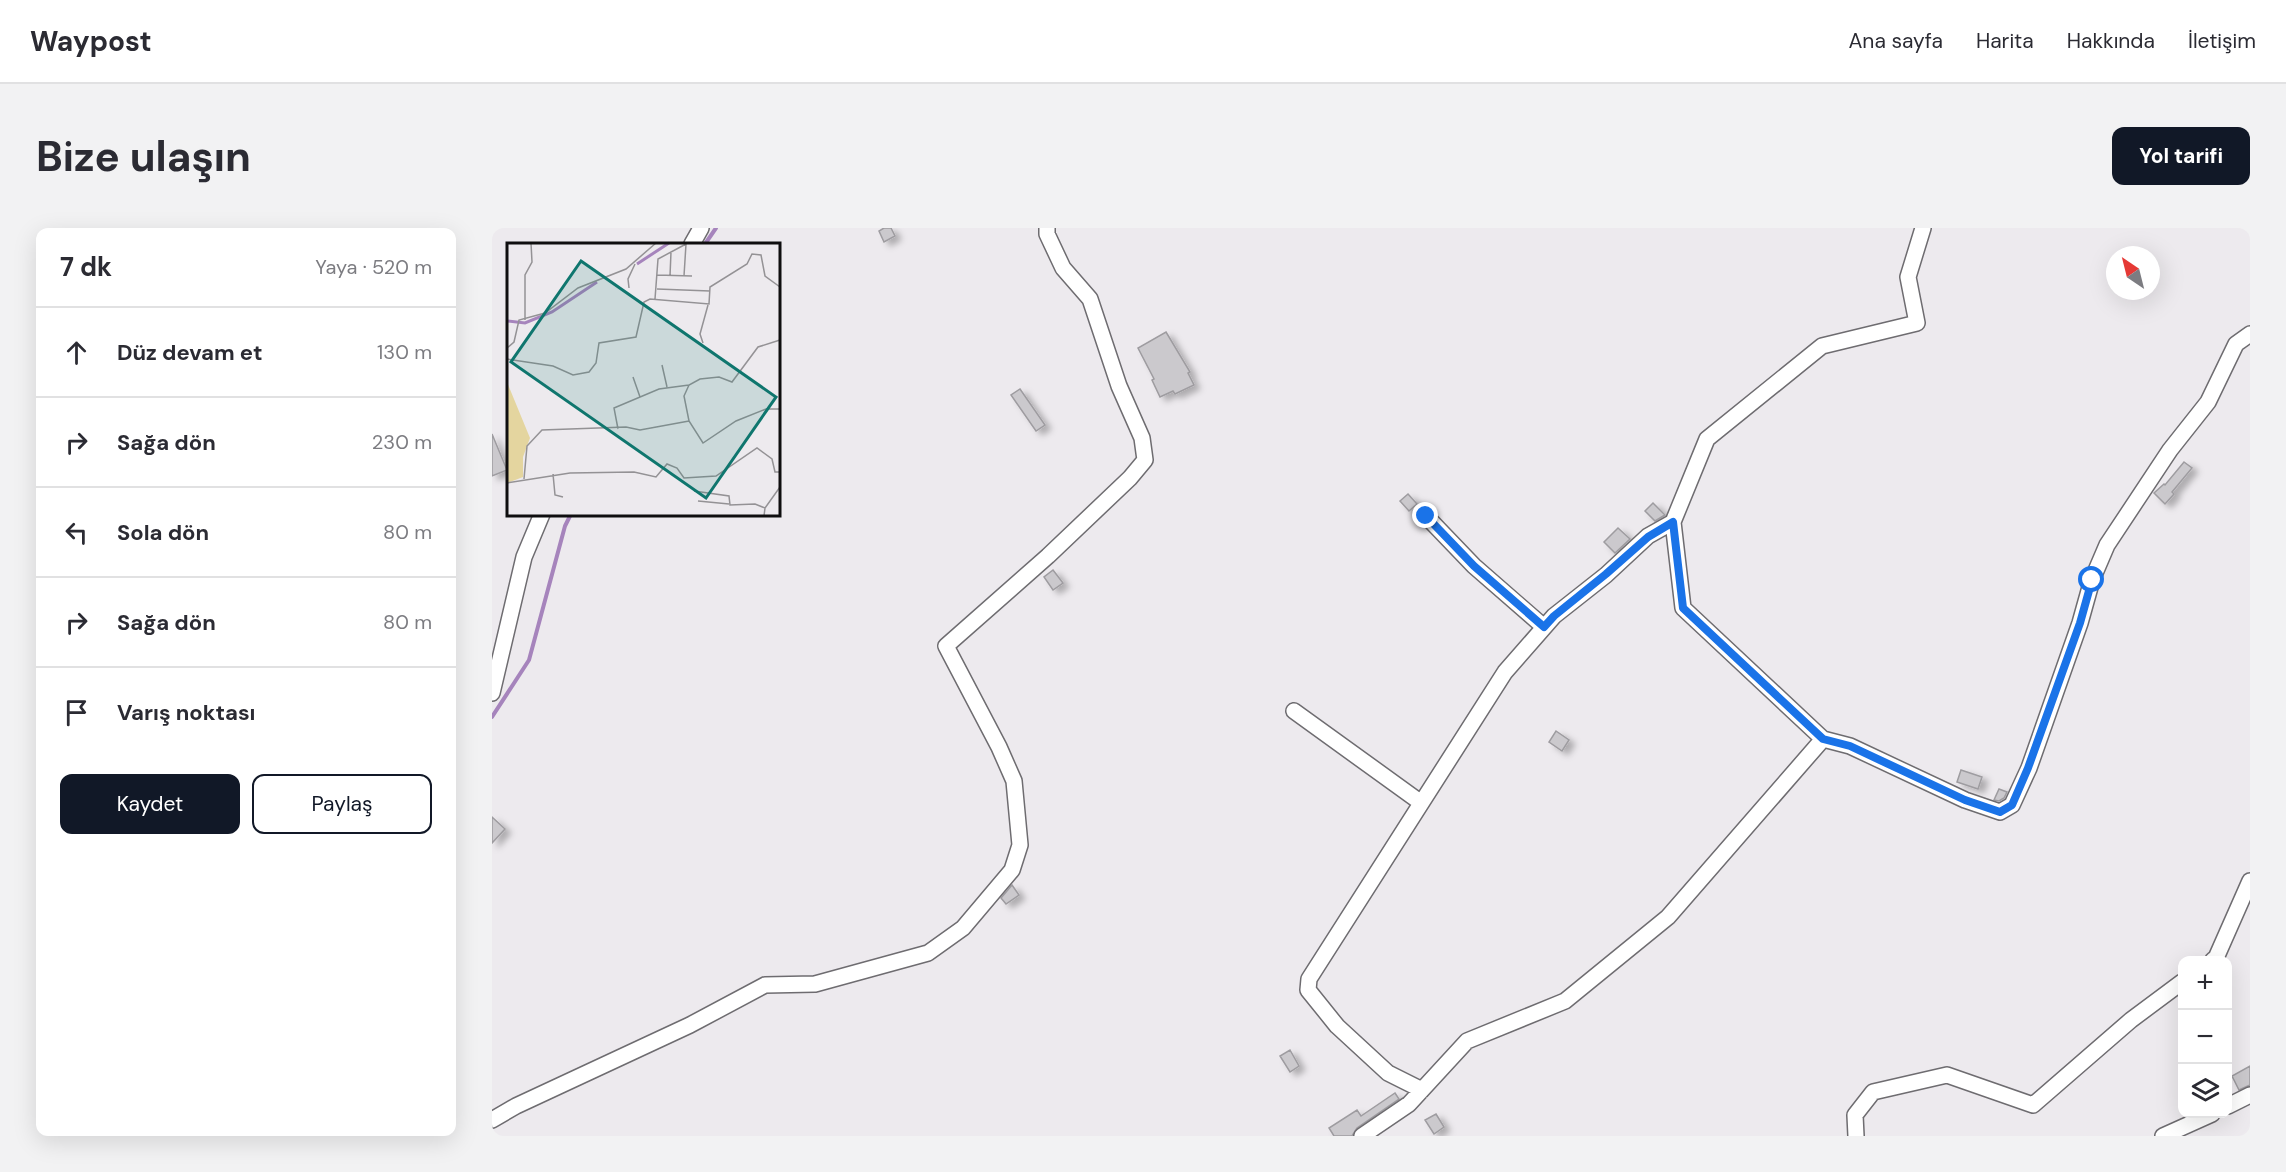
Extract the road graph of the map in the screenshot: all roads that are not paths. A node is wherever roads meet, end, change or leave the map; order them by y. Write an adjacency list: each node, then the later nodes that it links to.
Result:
1 (701, 228): 4 (street)
2 (1047, 228): 21 (street)
3 (1923, 228): 8 (street)
4 (693, 243)
5 (2250, 334): 12 (street)
6 (541, 516): 10 (street)
7 (1426, 516): 9 (street)
8 (1673, 522): 9 (street); 12 (street)
9 (1544, 627): 13 (street)
10 (492, 693)
11 (1294, 711): 13 (street)
12 (1823, 739): 17 (street)
13 (1420, 802): 17 (street)
14 (2250, 881): 15 (street)
15 (2217, 956)
16 (2178, 985): 23 (street)
17 (1422, 1090): 22 (street)
18 (2250, 1095): 19 (street)
19 (2232, 1104)
20 (2201, 1118): 24 (street)
21 (492, 1120)
22 (1362, 1136)
23 (1856, 1136)
24 (2163, 1136)

